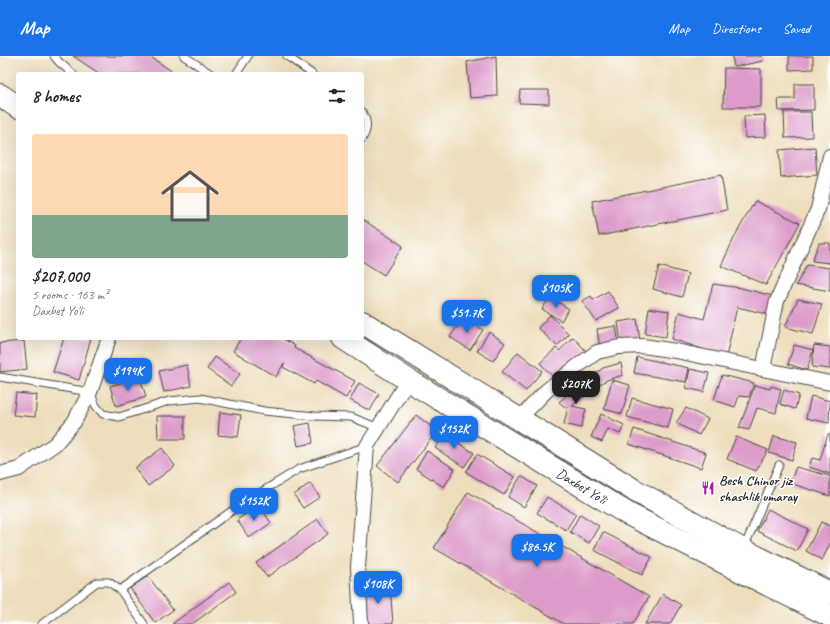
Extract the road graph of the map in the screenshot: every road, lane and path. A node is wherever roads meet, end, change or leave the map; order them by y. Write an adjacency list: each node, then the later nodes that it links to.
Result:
1 (54, 56): 5 (lane)
2 (184, 56): 6 (lane)
3 (287, 56): 8 (lane)
4 (246, 57): 7 (lane)
5 (71, 72)
6 (208, 72)
7 (237, 72)
8 (309, 72)
9 (0, 95): 10 (main road)
10 (16, 106)
11 (364, 114): 12 (lane)
12 (364, 134)
13 (830, 156): 17 (street)
14 (364, 323): 22 (main road, Daxbet Yo'li)
15 (108, 340): 21 (street)
16 (346, 340): 19 (main road, Daxbet Yo'li)
17 (763, 369): 20 (street); 22 (street)
18 (0, 377): 21 (lane)
19 (408, 380): 23 (street); 30 (main road, Daxbet Yo'li)
20 (830, 383)
21 (90, 392): 23 (lane); 26 (street)
22 (520, 418): 27 (main road, Daxbet Yo'li)
23 (379, 428): 24 (street)
24 (367, 446): 28 (lane); 33 (street)
25 (779, 465): 27 (lane)
26 (0, 474)
27 (743, 550): 29 (main road, Daxbet Yo'li)
28 (120, 590): 31 (lane); 32 (lane)
29 (830, 593)
30 (830, 616)
31 (42, 624)
32 (144, 624)
33 (360, 624)

